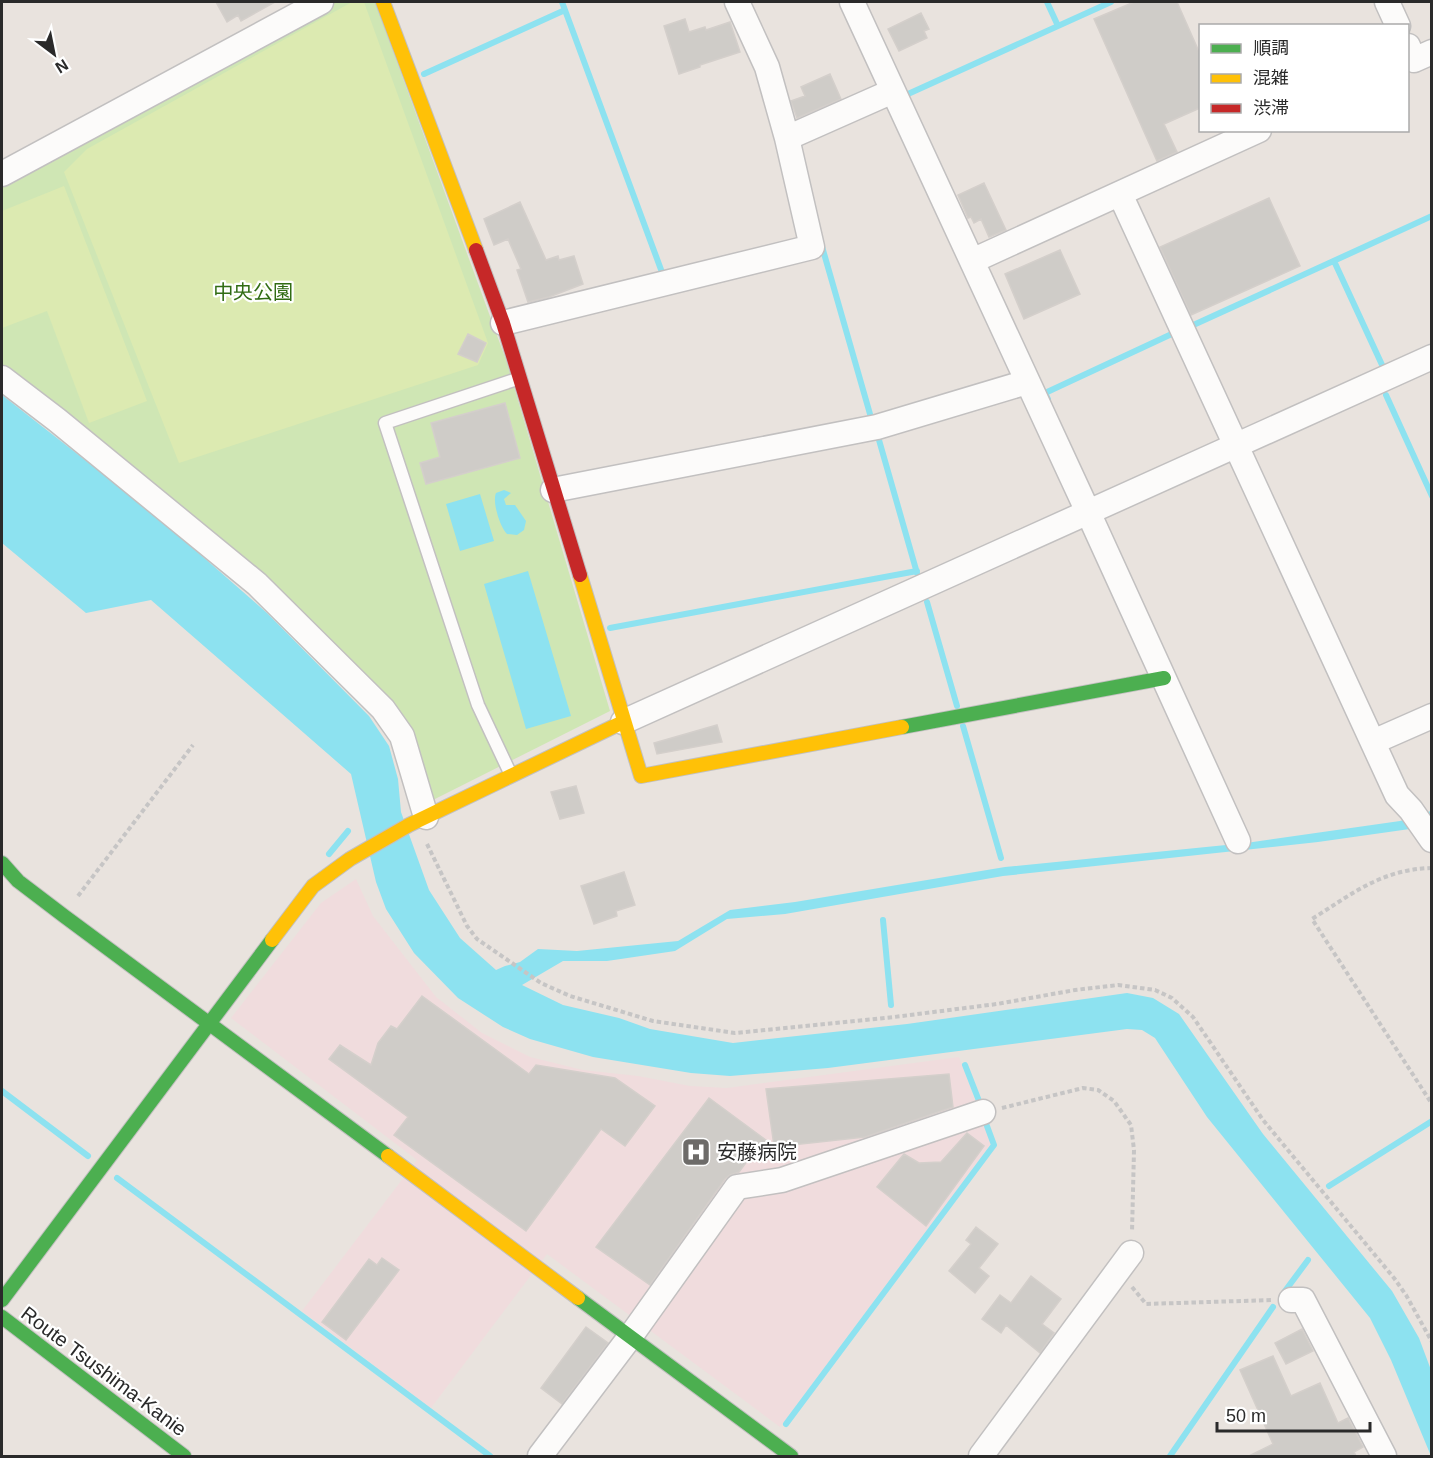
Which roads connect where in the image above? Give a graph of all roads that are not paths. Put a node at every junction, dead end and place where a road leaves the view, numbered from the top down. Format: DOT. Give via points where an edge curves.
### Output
graph roads {
  1 [pos="321,2"];
  2 [pos="383,2"];
  3 [pos="738,2"];
  4 [pos="852,2"];
  5 [pos="1387,2"];
  6 [pos="1397,24"];
  7 [pos="893,91"];
  8 [pos="1255,132"];
  9 [pos="787,138"];
  10 [pos="2,174"];
  11 [pos="1120,194"];
  12 [pos="972,261"];
  13 [pos="503,322"];
  14 [pos="1431,357"];
  15 [pos="2,378"];
  16 [pos="519,378"];
  17 [pos="1027,382"];
  18 [pos="1237,446"];
  19 [pos="553,490"];
  20 [pos="1088,512"];
  21 [pos="1164,678"];
  22 [pos="1431,716"];
  23 [pos="623,722"];
  24 [pos="1373,742"];
  25 [pos="511,776"];
  26 [pos="417,821"];
  27 [pos="1429,835"];
  28 [pos="1238,840"];
  29 [pos="2,863"];
  30 [pos="209,1024"];
  31 [pos="983,1112"];
  32 [pos="1131,1253"];
  33 [pos="2,1300"];
  34 [pos="1291,1300"];
  35 [pos="2,1317"];
  36 [pos="630,1337"];
  37 [pos="184,1456"];
  38 [pos="540,1456"];
  39 [pos="791,1456"];
  40 [pos="981,1456"];
  41 [pos="1384,1456"];
  1 -- 10 [label="street"];
  2 -- 13 [label="street"];
  3 -- 9 [label="street" via="767,67"];
  4 -- 7 [label="street"];
  5 -- 6 [label="street"];
  7 -- 9 [label="street"];
  7 -- 12 [label="street"];
  8 -- 11 [label="street"];
  9 -- 13 [label="street" via="812,247"];
  11 -- 12 [label="street"];
  11 -- 18 [label="street"];
  12 -- 17 [label="street"];
  13 -- 16 [label="street"];
  14 -- 18 [label="street"];
  15 -- 26 [label="street" via="257,584 383,709 402,736"];
  16 -- 19 [label="street"];
  16 -- 25 [label="lane" via="385,423 478,705"];
  17 -- 19 [label="street" via="877,427"];
  17 -- 20 [label="street"];
  18 -- 20 [label="street"];
  18 -- 24 [label="street"];
  19 -- 23 [label="street"];
  20 -- 21 [label="street"];
  20 -- 23 [label="street"];
  21 -- 23 [label="street" via="641,776"];
  21 -- 28 [label="street"];
  22 -- 24 [label="street"];
  23 -- 25 [label="street"];
  24 -- 27 [label="street" via="1397,795"];
  25 -- 26 [label="street"];
  26 -- 30 [label="street" via="361,850 313,886"];
  29 -- 30 [label="street" via="64,916"];
  30 -- 33 [label="street"];
  30 -- 36 [label="street"];
  31 -- 36 [label="street" via="782,1180 737,1187"];
  32 -- 40 [label="street"];
  34 -- 41 [label="street" via="1303,1300"];
  35 -- 37 [label="street, Route Tsushima-Kanie"];
  36 -- 38 [label="street"];
  36 -- 39 [label="street"];
}
